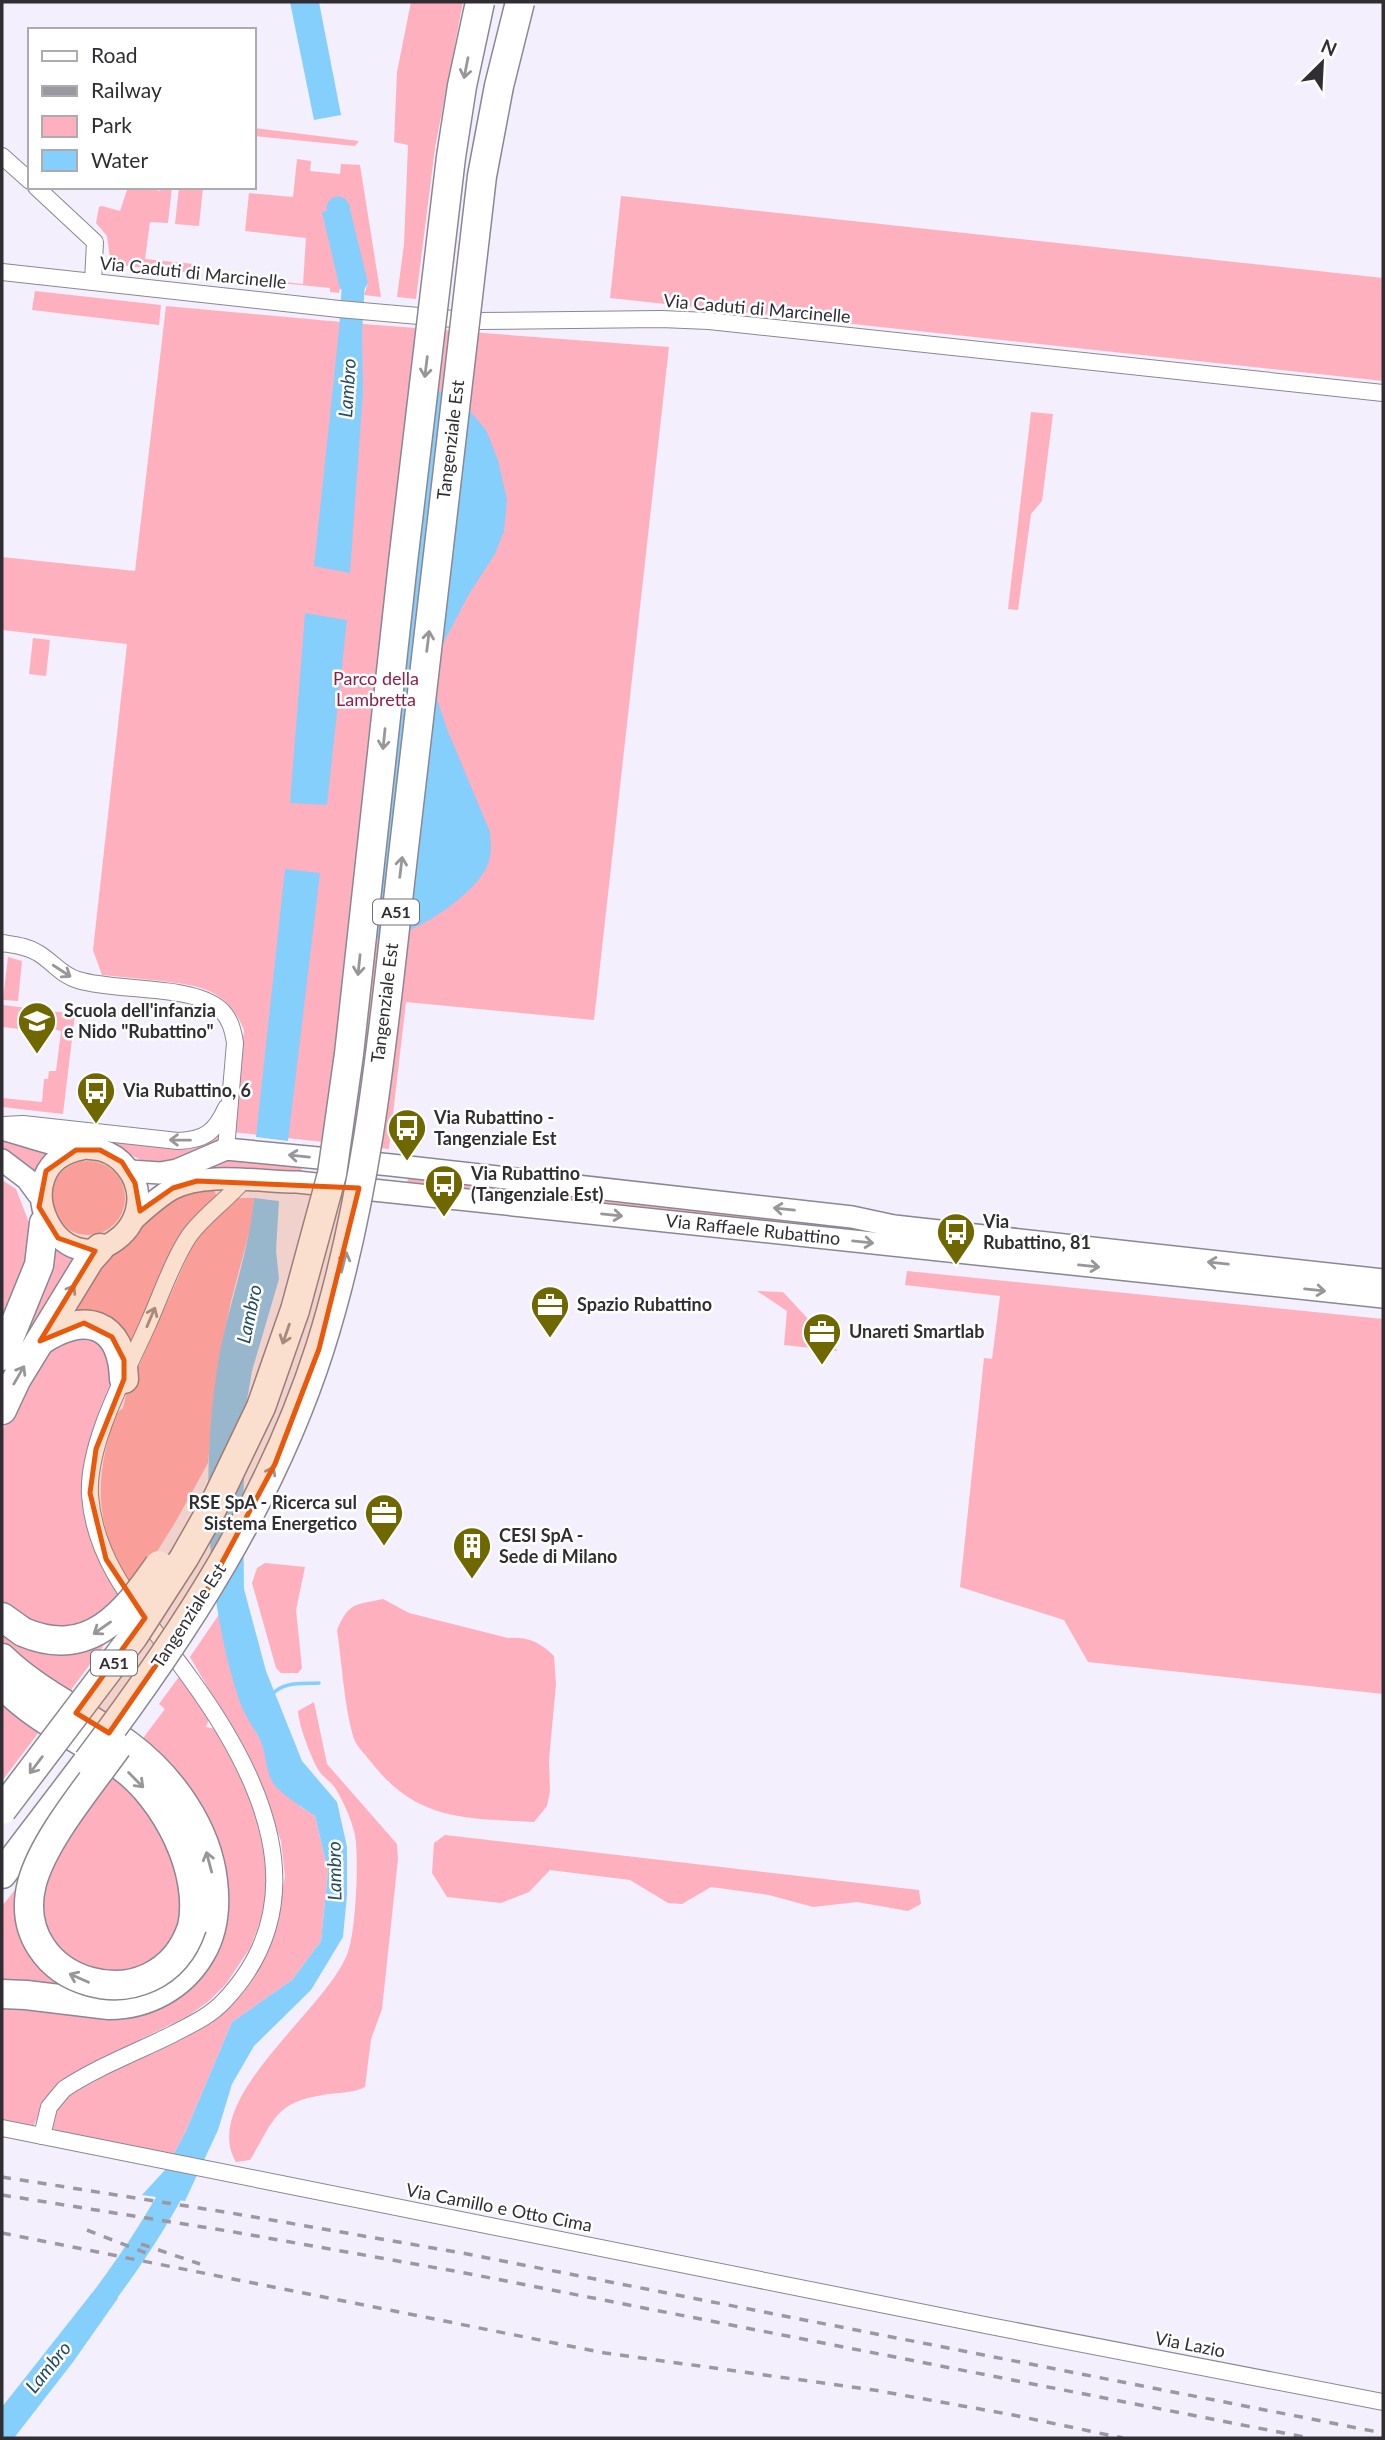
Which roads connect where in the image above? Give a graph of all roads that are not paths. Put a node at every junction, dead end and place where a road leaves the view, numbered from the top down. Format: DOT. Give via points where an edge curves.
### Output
graph roads {
  1 [pos="480,2"];
  2 [pos="520,2"];
  3 [pos="2,156"];
  4 [pos="28,179"];
  5 [pos="38,189"];
  6 [pos="2,272"];
  7 [pos="93,282"];
  8 [pos="1383,393"];
  9 [pos="2,943"];
  10 [pos="229,1102"];
  11 [pos="2,1127"];
  12 [pos="82,1149"];
  13 [pos="226,1149"];
  14 [pos="2,1160"];
  15 [pos="130,1171"];
  16 [pos="244,1180"];
  17 [pos="38,1194"];
  18 [pos="134,1219"];
  19 [pos="44,1223"];
  20 [pos="100,1248"];
  21 [pos="1383,1280"];
  22 [pos="1383,1297"];
  23 [pos="40,1342"];
  24 [pos="2,1356"];
  25 [pos="124,1379"];
  26 [pos="2,1410"];
  27 [pos="213,1507"];
  28 [pos="204,1596"];
  29 [pos="12,1625"];
  30 [pos="2,1658"];
  31 [pos="2,1683"];
  32 [pos="2,1810"];
  33 [pos="2,1874"];
  34 [pos="202,1928"];
  35 [pos="2,1994"];
  36 [pos="2,2128"];
  37 [pos="42,2136"];
  38 [pos="990,2326"];
  39 [pos="1383,2402"];
  1 -- 27 [label="highway, Tangenziale Est / A51, one-way, bridge" via="451,157 334,1162 295,1310 265,1395"];
  28 -- 2 [label="highway, Tangenziale Est / A51, one-way, bridge" via="275,1464 323,1338 352,1230 380,1048 482,176"];
  3 -- 4 [label="street"];
  5 -- 7 [label="street" via="95,242"];
  6 -- 7 [label="street, Via Caduti di Marcinelle"];
  7 -- 8 [label="street, Via Caduti di Marcinelle" via="476,321 698,320"];
  9 -- 10 [label="street, one-way" via="38,953 61,973 80,981 195,996 219,1009 233,1029 235,1043"];
  10 -- 11 [label="street, one-way" via="213,1130 191,1140 23,1124"];
  10 -- 13 [label="street"];
  11 -- 12 [label="street"];
  12 -- 15 [label="street" via="112,1155"];
  12 -- 17 [label="street" via="54,1162"];
  13 -- 15 [label="street, Via Raffaele Rubattino" via="177,1170"];
  21 -- 13 [label="street, Via Raffaele Rubattino, one-way"];
  14 -- 17 [label="street"];
  15 -- 18 [label="street" via="138,1195"];
  16 -- 18 [label="street, Via Raffaele Rubattino" via="186,1183 162,1195"];
  16 -- 22 [label="street, Via Raffaele Rubattino, one-way" via="374,1189"];
  25 -- 16 [label="street, one-way" via="186,1240"];
  17 -- 19 [label="street"];
  18 -- 20 [label="street, Via Raffaele Rubattino" via="121,1236"];
  19 -- 20 [label="street" via="68,1244"];
  19 -- 24 [label="highway" via="39,1265"];
  23 -- 20 [label="highway, one-way"];
  23 -- 25 [label="highway" via="70,1325 99,1328 120,1347"];
  26 -- 23 [label="highway, one-way"];
  25 -- 37 [label="street" via="96,1449 91,1473 92,1514 119,1584 191,1679 246,1767 268,1824 275,1884 260,1948 230,1995 214,2012 64,2089 49,2107"];
  27 -- 29 [label="highway, one-way, bridge" via="182,1533 124,1611 91,1635 56,1642"];
  27 -- 32 [label="highway, Tangenziale Est / A51, one-way, bridge" via="133,1637"];
  28 -- 33 [label="highway, Tangenziale Est / A51, bridge" via="141,1690"];
  34 -- 28 [label="highway, one-way, bridge" via="160,1971 131,1984 106,1986 80,1980 49,1956 36,1936 30,1903 33,1881 52,1840 186,1651 201,1617"];
  34 -- 30 [label="highway, one-way" via="215,1899 211,1867 203,1841 173,1791 128,1745 19,1675"];
  31 -- 34 [label="highway, one-way" via="26,1705 124,1768 149,1793 186,1858"];
  34 -- 35 [label="highway" via="204,1949 186,1974 141,2001 109,2005"];
  36 -- 37 [label="street, Via Camillo e Otto Cima"];
  37 -- 38 [label="street, Via Camillo e Otto Cima"];
  38 -- 39 [label="street, Via Lazio"];
}
